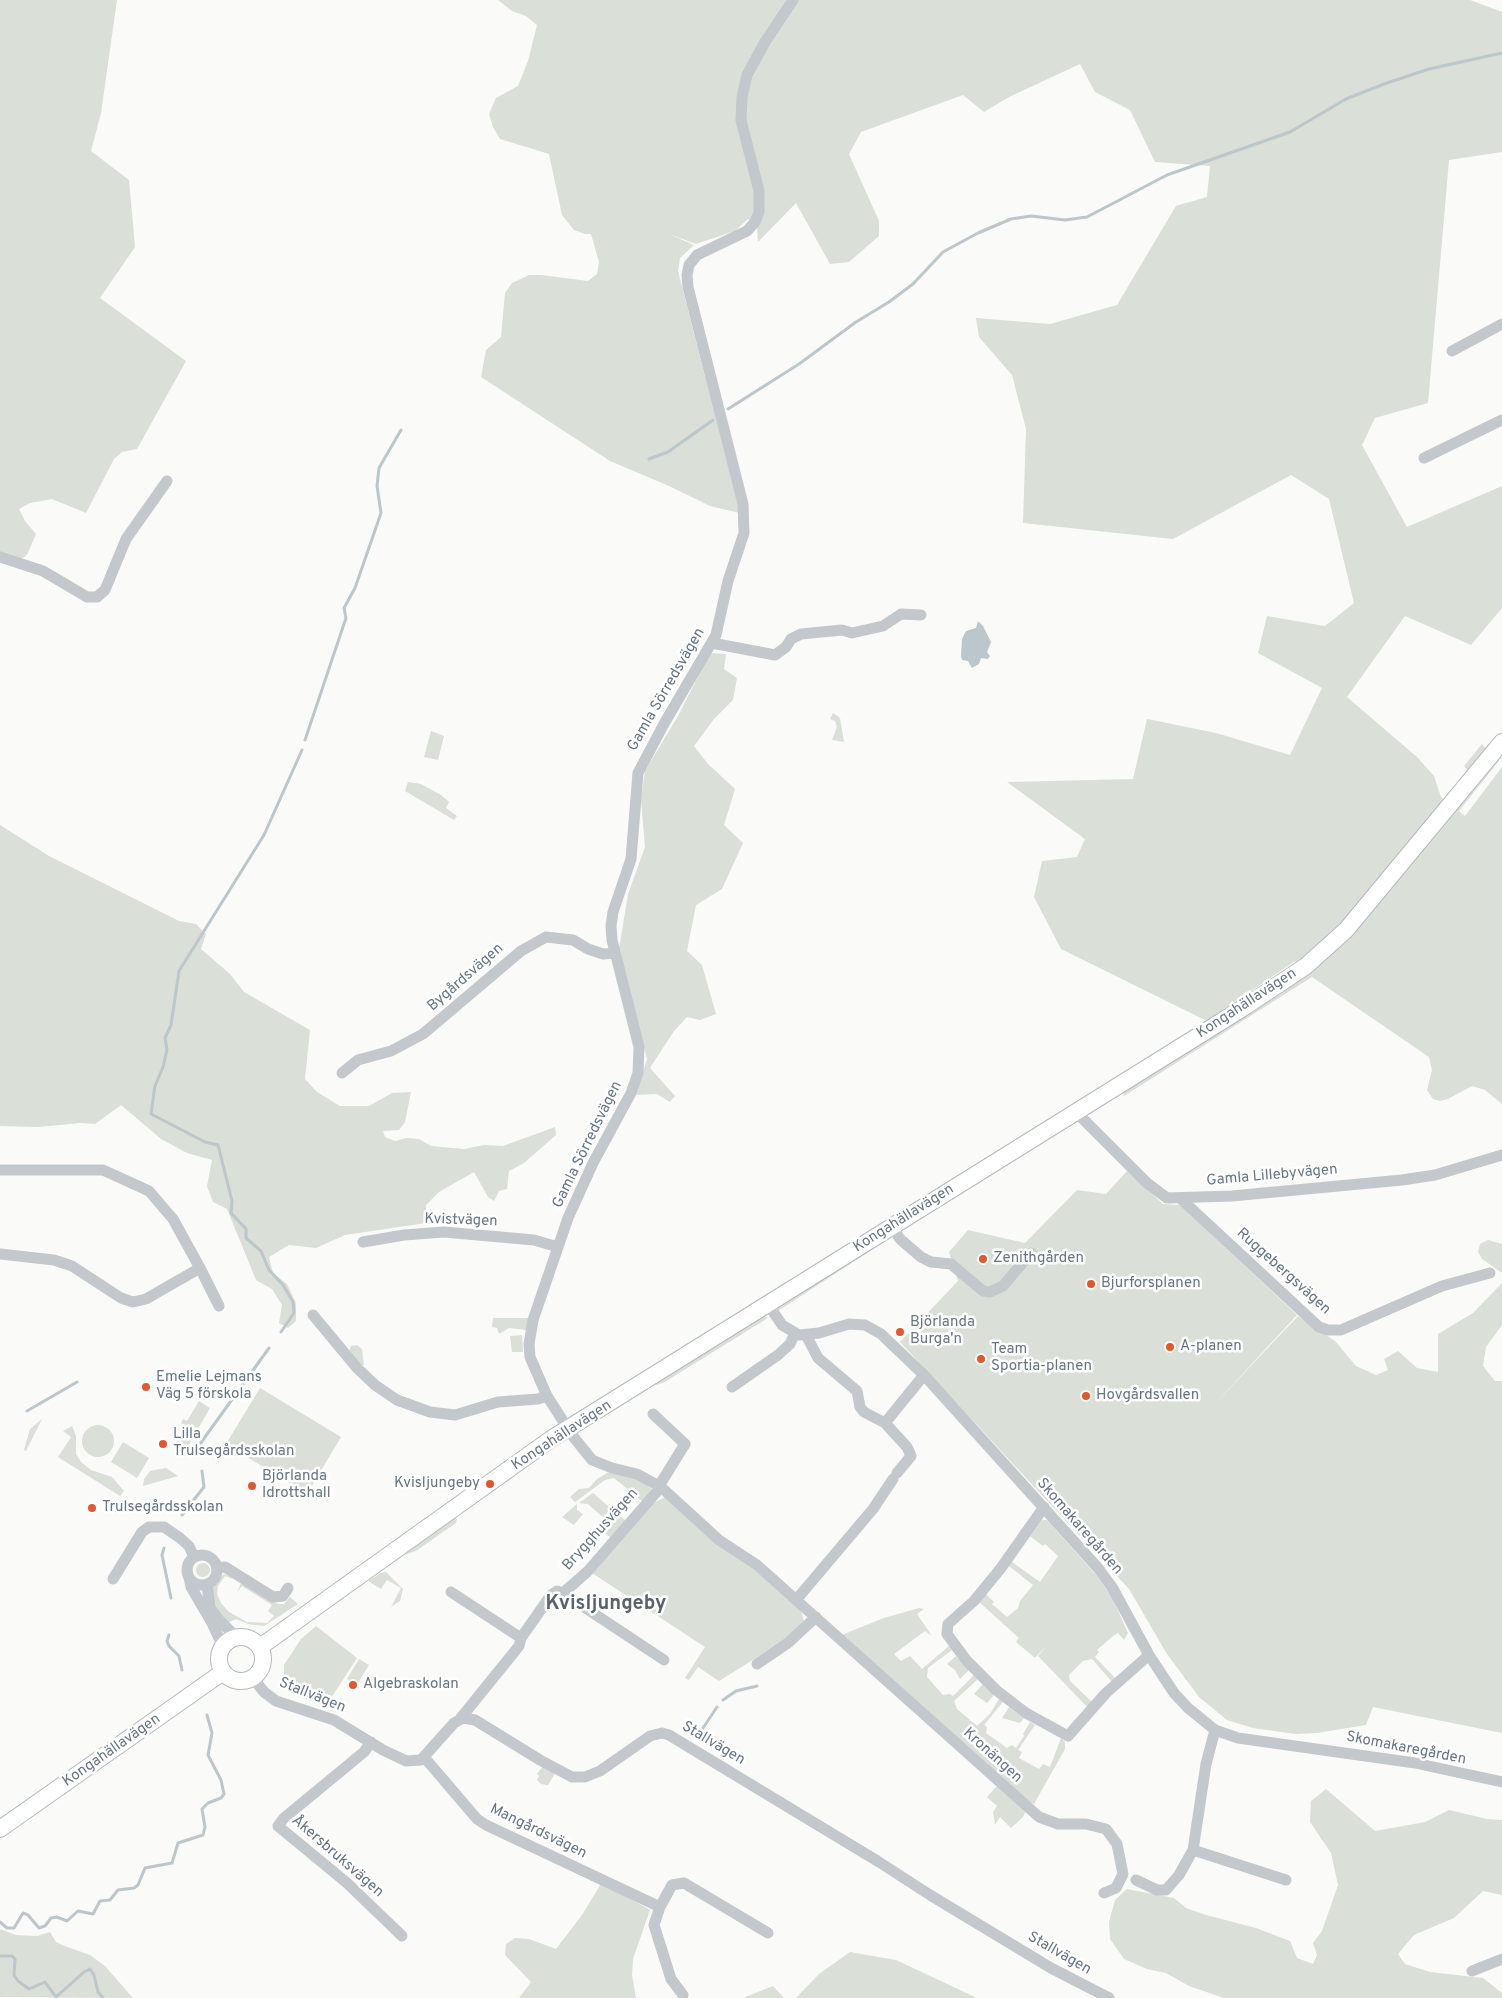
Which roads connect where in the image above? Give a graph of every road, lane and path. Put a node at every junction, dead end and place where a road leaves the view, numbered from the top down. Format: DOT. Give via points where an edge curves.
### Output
graph roads {
  1 [pos="793,0"];
  2 [pos="1502,324"];
  3 [pos="1452,351"];
  4 [pos="1502,420"];
  5 [pos="1424,458"];
  6 [pos="167,481"];
  7 [pos="0,557"];
  8 [pos="922,615"];
  9 [pos="712,643"];
  10 [pos="1502,742"];
  11 [pos="615,953"];
  12 [pos="342,1073"];
  13 [pos="1076,1112"];
  14 [pos="1502,1155"];
  15 [pos="0,1170"];
  16 [pos="1181,1199"];
  17 [pos="892,1227"];
  18 [pos="363,1242"];
  19 [pos="558,1247"];
  20 [pos="0,1254"];
  21 [pos="1031,1254"];
  22 [pos="200,1268"];
  23 [pos="1490,1273"];
  24 [pos="768,1304"];
  25 [pos="219,1306"];
  26 [pos="313,1315"];
  27 [pos="801,1334"];
  28 [pos="924,1376"];
  29 [pos="732,1387"];
  30 [pos="547,1396"];
  31 [pos="653,1414"];
  32 [pos="885,1423"];
  33 [pos="568,1429"];
  34 [pos="660,1486"];
  35 [pos="1044,1507"];
  36 [pos="194,1557"];
  37 [pos="217,1568"];
  38 [pos="189,1577"];
  39 [pos="112,1580"];
  40 [pos="207,1584"];
  41 [pos="288,1588"];
  42 [pos="451,1592"];
  43 [pos="563,1593"];
  44 [pos="796,1600"];
  45 [pos="816,1617"];
  46 [pos="236,1637"];
  47 [pos="521,1638"];
  48 [pos="223,1647"];
  49 [pos="260,1647"];
  50 [pos="1149,1655"];
  51 [pos="664,1660"];
  52 [pos="757,1664"];
  53 [pos="223,1672"];
  54 [pos="253,1678"];
  55 [pos="460,1719"];
  56 [pos="1215,1730"];
  57 [pos="371,1742"];
  58 [pos="424,1757"];
  59 [pos="1502,1782"];
  60 [pos="0,1829"];
  61 [pos="1193,1850"];
  62 [pos="1136,1880"];
  63 [pos="1286,1880"];
  64 [pos="1104,1892"];
  65 [pos="660,1907"];
  66 [pos="768,1933"];
  67 [pos="402,1936"];
  68 [pos="1502,1960"];
  69 [pos="1472,1971"];
  70 [pos="683,1995"];
  71 [pos="1109,1998"];
  1 -- 9 [label="street, Gamla Sörredsvägen" via="765,42 748,75 742,97 741,120 759,191 759,212 747,231 697,255 689,265 687,275 745,514 744,532 728,581 720,625"];
  2 -- 3 [label="street"];
  4 -- 5 [label="street"];
  6 -- 7 [label="street" via="126,540 105,590 97,597 87,597 43,571"];
  8 -- 9 [label="street" via="901,614 883,626 852,633 832,630 801,634 775,655"];
  9 -- 11 [label="street, Gamla Sörredsvägen" via="664,722 638,774 631,859 611,926"];
  10 -- 13 [label="street, Kongahällavägen" via="1332,944 1284,982"];
  11 -- 12 [label="street, Bygårdsvägen" via="602,954 572,940 546,937 521,951 423,1034 391,1051 358,1060"];
  11 -- 19 [label="street, Gamla Sörredsvägen" via="639,1048 638,1073 631,1093 580,1191"];
  13 -- 16 [label="street, Gamla Lillebyvägen" via="1160,1194"];
  13 -- 17 [label="street, Kongahällavägen"];
  14 -- 16 [label="street, Gamla Lillebyvägen" via="1426,1176"];
  15 -- 22 [label="street" via="103,1170 149,1191 173,1219"];
  16 -- 23 [label="street, Ruggebergsvägen" via="1319,1327 1328,1330 1340,1330 1442,1286"];
  17 -- 21 [label="street" via="921,1258 950,1264 983,1291 990,1292 1002,1286"];
  17 -- 24 [label="street, Kongahällavägen"];
  18 -- 19 [label="street, Kvistvägen" via="444,1232 534,1240"];
  19 -- 30 [label="street, Gamla Sörredsvägen" via="533,1320 529,1344 533,1367"];
  20 -- 22 [label="street" via="54,1260 72,1266 121,1298 133,1302 146,1299"];
  22 -- 25 [label="street"];
  24 -- 27 [label="street" via="782,1325"];
  24 -- 33 [label="street, Kongahällavägen"];
  26 -- 30 [label="street" via="375,1385 397,1400 430,1412 455,1415 498,1402"];
  27 -- 28 [label="street, Skomakaregården" via="849,1324 865,1325 881,1334"];
  27 -- 29 [label="street" via="778,1355"];
  27 -- 32 [label="street" via="818,1358 857,1391 864,1412"];
  28 -- 32 [label="street"];
  28 -- 35 [label="street, Skomakaregården"];
  30 -- 33 [label="street, Gamla Sörredsvägen"];
  31 -- 34 [label="street, Brygghusvägen" via="685,1444"];
  32 -- 44 [label="street" via="911,1453 909,1460 873,1509"];
  33 -- 34 [label="street, Kronängen" via="592,1460 637,1474"];
  33 -- 49 [label="street, Kongahällavägen"];
  34 -- 43 [label="street, Brygghusvägen" via="587,1572"];
  34 -- 44 [label="street, Kronängen" via="719,1540 756,1565"];
  35 -- 50 [label="street, Skomakaregården" via="1098,1568"];
  35 -- 50 [label="street" via="974,1601 948,1624 946,1634 996,1690 1026,1713 1068,1736 1106,1694"];
  36 -- 37 [label="street" via="209,1556"];
  36 -- 38 [label="street" via="188,1564"];
  36 -- 39 [label="street" via="189,1546 164,1527 149,1527 142,1532"];
  37 -- 40 [label="street" via="215,1578"];
  37 -- 41 [label="street" via="225,1567 273,1597 283,1596"];
  38 -- 40 [label="street" via="197,1584"];
  38 -- 48 [label="street" via="190,1587"];
  40 -- 46 [label="street" via="210,1608"];
  42 -- 47 [label="street"];
  43 -- 47 [label="street, Brygghusvägen" via="557,1591 551,1595"];
  43 -- 51 [label="street, Brygghusvägen"];
  44 -- 45 [label="street, Kronängen"];
  45 -- 52 [label="street" via="788,1643"];
  45 -- 64 [label="street, Kronängen" via="1039,1817 1058,1824 1086,1824 1106,1829 1116,1844 1123,1874 1116,1888"];
  46 -- 48 [label="street"];
  46 -- 49 [label="street" via="249,1638"];
  47 -- 55 [label="street, Brygghusvägen" via="519,1646"];
  48 -- 53 [label="street" via="219,1660"];
  49 -- 54 [label="street" via="263,1661"];
  50 -- 56 [label="street, Skomakaregården" via="1179,1698"];
  53 -- 54 [label="street" via="240,1681"];
  53 -- 60 [label="street, Kongahällavägen"];
  54 -- 57 [label="street, Stallvägen" via="276,1701 334,1720"];
  55 -- 58 [label="street"];
  55 -- 71 [label="street, Stallvägen" via="475,1720 572,1777 585,1777 600,1771 650,1736 669,1735 1051,1968"];
  56 -- 59 [label="street, Skomakaregården" via="1245,1739 1415,1763"];
  56 -- 61 [label="street" via="1206,1764"];
  57 -- 58 [label="street, Stallvägen" via="399,1759"];
  57 -- 67 [label="street, Åkersbruksvägen" via="364,1752 278,1826 347,1883"];
  58 -- 65 [label="street, Mangårdsvägen" via="481,1822"];
  61 -- 62 [label="street" via="1166,1890 1157,1890"];
  61 -- 63 [label="street"];
  65 -- 66 [label="street" via="672,1885 684,1883"];
  65 -- 70 [label="street" via="654,1925 671,1979"];
  68 -- 69 [label="street"];
}
